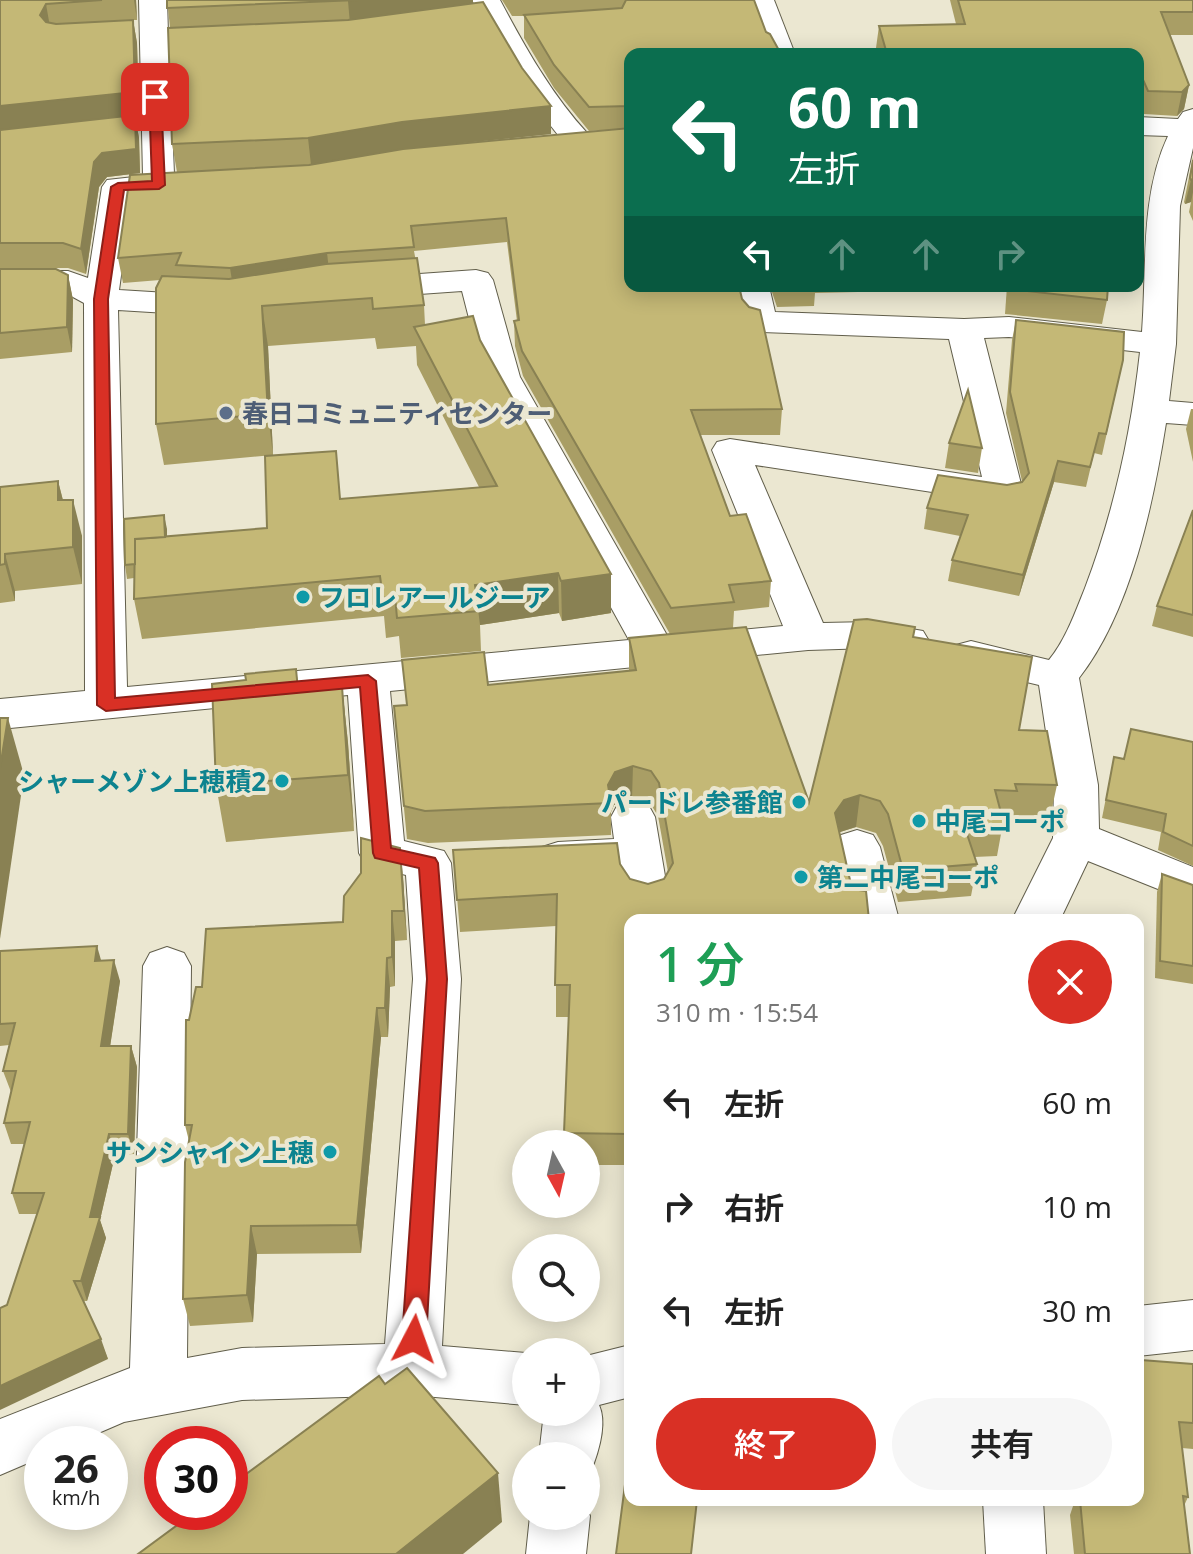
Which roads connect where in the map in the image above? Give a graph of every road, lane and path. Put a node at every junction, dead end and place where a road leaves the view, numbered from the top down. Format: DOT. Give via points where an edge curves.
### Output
graph roads {
  1 [pos="153,0"];
  2 [pos="760,0"];
  3 [pos="487,16"];
  4 [pos="533,26"];
  5 [pos="122,33"];
  6 [pos="152,37"];
  7 [pos="259,39"];
  8 [pos="779,48"];
  9 [pos="1190,123"];
  10 [pos="156,125"];
  11 [pos="1144,126"];
  12 [pos="125,128"];
  13 [pos="624,141"];
  14 [pos="1154,180"];
  15 [pos="220,182"];
  16 [pos="159,185"];
  17 [pos="0,281"];
  18 [pos="330,291"];
  19 [pos="753,292"];
  20 [pos="101,299"];
  21 [pos="1177,299"];
  22 [pos="247,304"];
  23 [pos="964,329"];
  24 [pos="1159,344"];
  25 [pos="1151,411"];
  26 [pos="1193,414"];
  27 [pos="808,637"];
  28 [pos="656,651"];
  29 [pos="1058,676"];
  30 [pos="368,681"];
  31 [pos="106,705"];
  32 [pos="0,714"];
  33 [pos="1076,838"];
  34 [pos="857,847"];
  35 [pos="639,856"];
  36 [pos="521,860"];
  37 [pos="1193,886"];
  38 [pos="874,914"];
  39 [pos="1039,914"];
  40 [pos="167,966"];
  41 [pos="1193,1325"];
  42 [pos="1144,1330"];
  43 [pos="412,1369"];
  44 [pos="624,1372"];
  45 [pos="512,1378"];
  46 [pos="600,1378"];
  47 [pos="158,1389"];
  48 [pos="0,1447"];
  49 [pos="1013,1506"];
  50 [pos="559,1530"];
  51 [pos="556,1554"];
  52 [pos="1016,1554"];
  1 -- 6 [label="street"];
  2 -- 8 [label="street"];
  3 -- 4 [label="street"];
  3 -- 13 [label="street" via="567,130 565,145"];
  5 -- 6 [label="street"];
  6 -- 7 [label="street"];
  6 -- 10 [label="street"];
  9 -- 11 [label="street"];
  9 -- 14 [label="street"];
  10 -- 12 [label="street"];
  10 -- 16 [label="street"];
  14 -- 21 [label="street"];
  15 -- 16 [label="street"];
  16 -- 20 [label="street" via="118,187"];
  17 -- 20 [label="street" via="68,281"];
  18 -- 28 [label="street" via="476,280 502,377"];
  19 -- 23 [label="street" via="760,322"];
  20 -- 22 [label="street"];
  20 -- 31 [label="street"];
  21 -- 24 [label="street"];
  23 -- 24 [label="street" via="1009,327"];
  23 -- 27 [label="street" via="1004,492 730,450"];
  24 -- 25 [label="street"];
  25 -- 26 [label="street"];
  25 -- 29 [label="street" via="1122,547 1078,655"];
  27 -- 28 [label="street"];
  27 -- 29 [label="street" via="870,635 919,642"];
  28 -- 30 [label="street"];
  29 -- 33 [label="street" via="1076,785"];
  30 -- 31 [label="street"];
  30 -- 43 [label="street" via="382,853 452,862 437,979"];
  31 -- 32 [label="street"];
  33 -- 37 [label="street"];
  33 -- 39 [label="street"];
  34 -- 38 [label="street"];
  35 -- 36 [label="street"];
  40 -- 47 [label="street"];
  41 -- 42 [label="street"];
  43 -- 45 [label="street"];
  43 -- 47 [label="street" via="242,1374"];
  44 -- 46 [label="street"];
  47 -- 48 [label="street" via="120,1396"];
  49 -- 52 [label="street"];
  50 -- 51 [label="street"];
}
